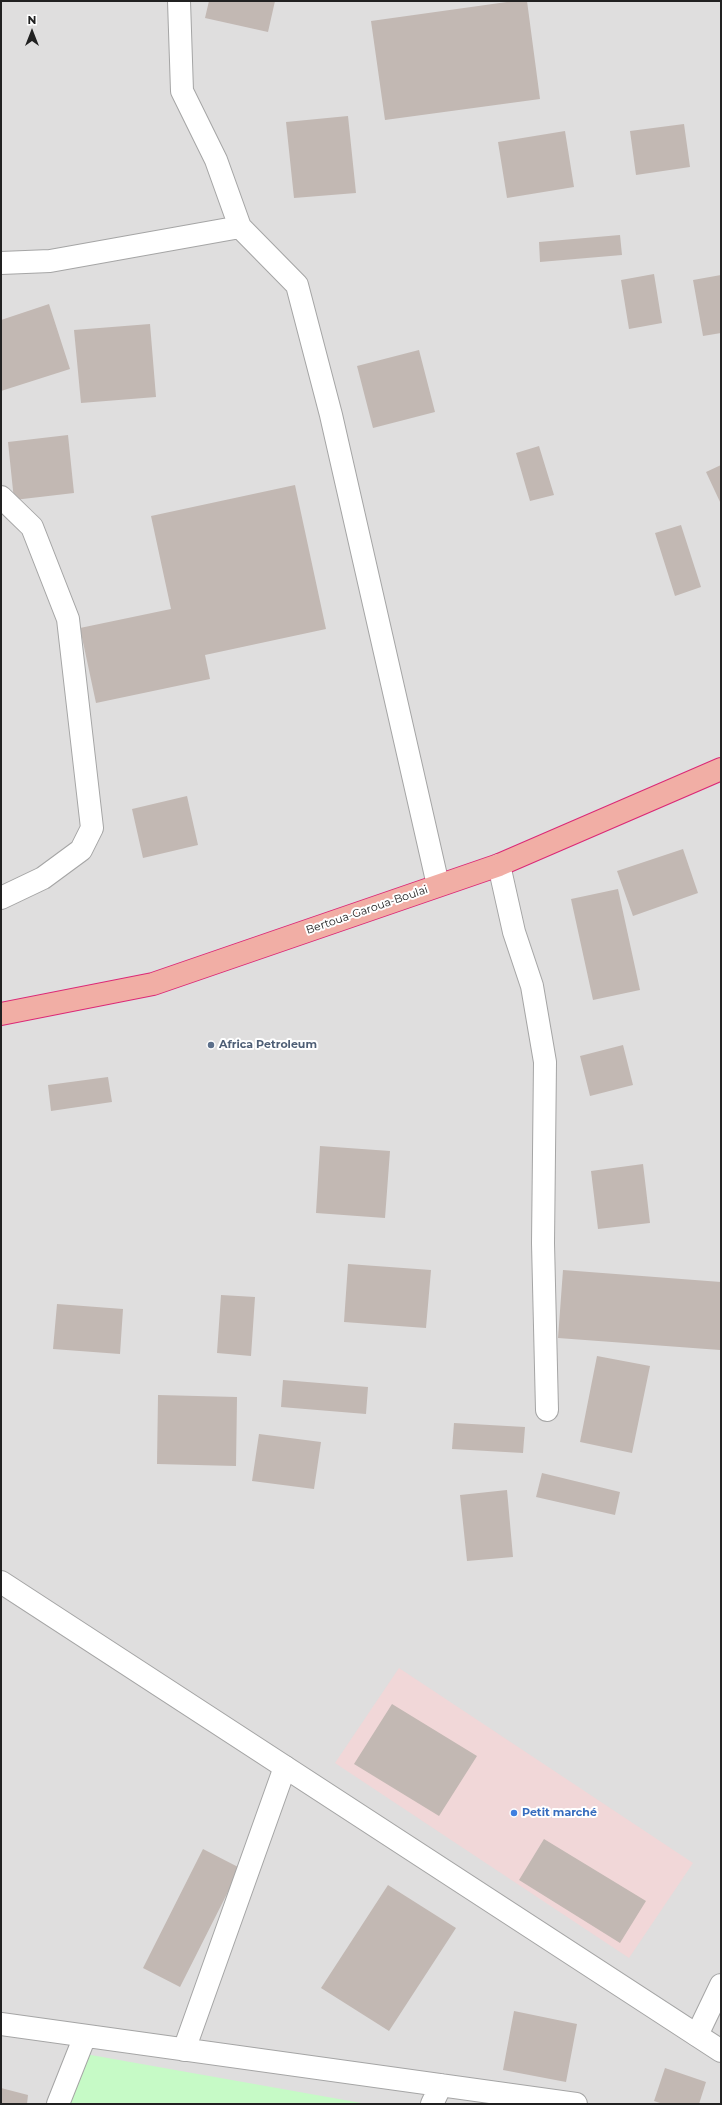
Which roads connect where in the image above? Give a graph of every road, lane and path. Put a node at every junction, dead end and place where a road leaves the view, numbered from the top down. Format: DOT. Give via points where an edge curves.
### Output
graph roads {
  1 [pos="179,1"];
  2 [pos="240,227"];
  3 [pos="1,263"];
  4 [pos="1,497"];
  5 [pos="721,769"];
  6 [pos="499,865"];
  7 [pos="438,885"];
  8 [pos="1,898"];
  9 [pos="1,1014"];
  10 [pos="547,1410"];
  11 [pos="1,1582"];
  12 [pos="284,1767"];
  13 [pos="721,1985"];
  14 [pos="1,2024"];
  15 [pos="697,2035"];
  16 [pos="85,2036"];
  17 [pos="184,2050"];
  18 [pos="721,2051"];
  19 [pos="436,2095"];
  20 [pos="58,2104"];
  21 [pos="576,2104"];
  1 -- 2 [label="street" via="182,91 216,160"];
  2 -- 3 [label="street" via="50,261"];
  2 -- 7 [label="street" via="297,285 331,415"];
  4 -- 8 [label="street" via="32,527 68,619 92,828 81,850 43,878"];
  5 -- 6 [label="highway, Bertoua-Garoua-Boulai"];
  6 -- 7 [label="highway, Bertoua-Garoua-Boulai"];
  6 -- 10 [label="street" via="514,932 532,986 545,1062 543,1243"];
  7 -- 9 [label="highway, Bertoua-Garoua-Boulai" via="152,984"];
  11 -- 12 [label="street"];
  12 -- 15 [label="street"];
  12 -- 17 [label="street"];
  13 -- 15 [label="street"];
  14 -- 16 [label="street"];
  15 -- 18 [label="street"];
  16 -- 17 [label="street"];
  16 -- 20 [label="street"];
  17 -- 19 [label="street"];
  19 -- 21 [label="street"];
}
